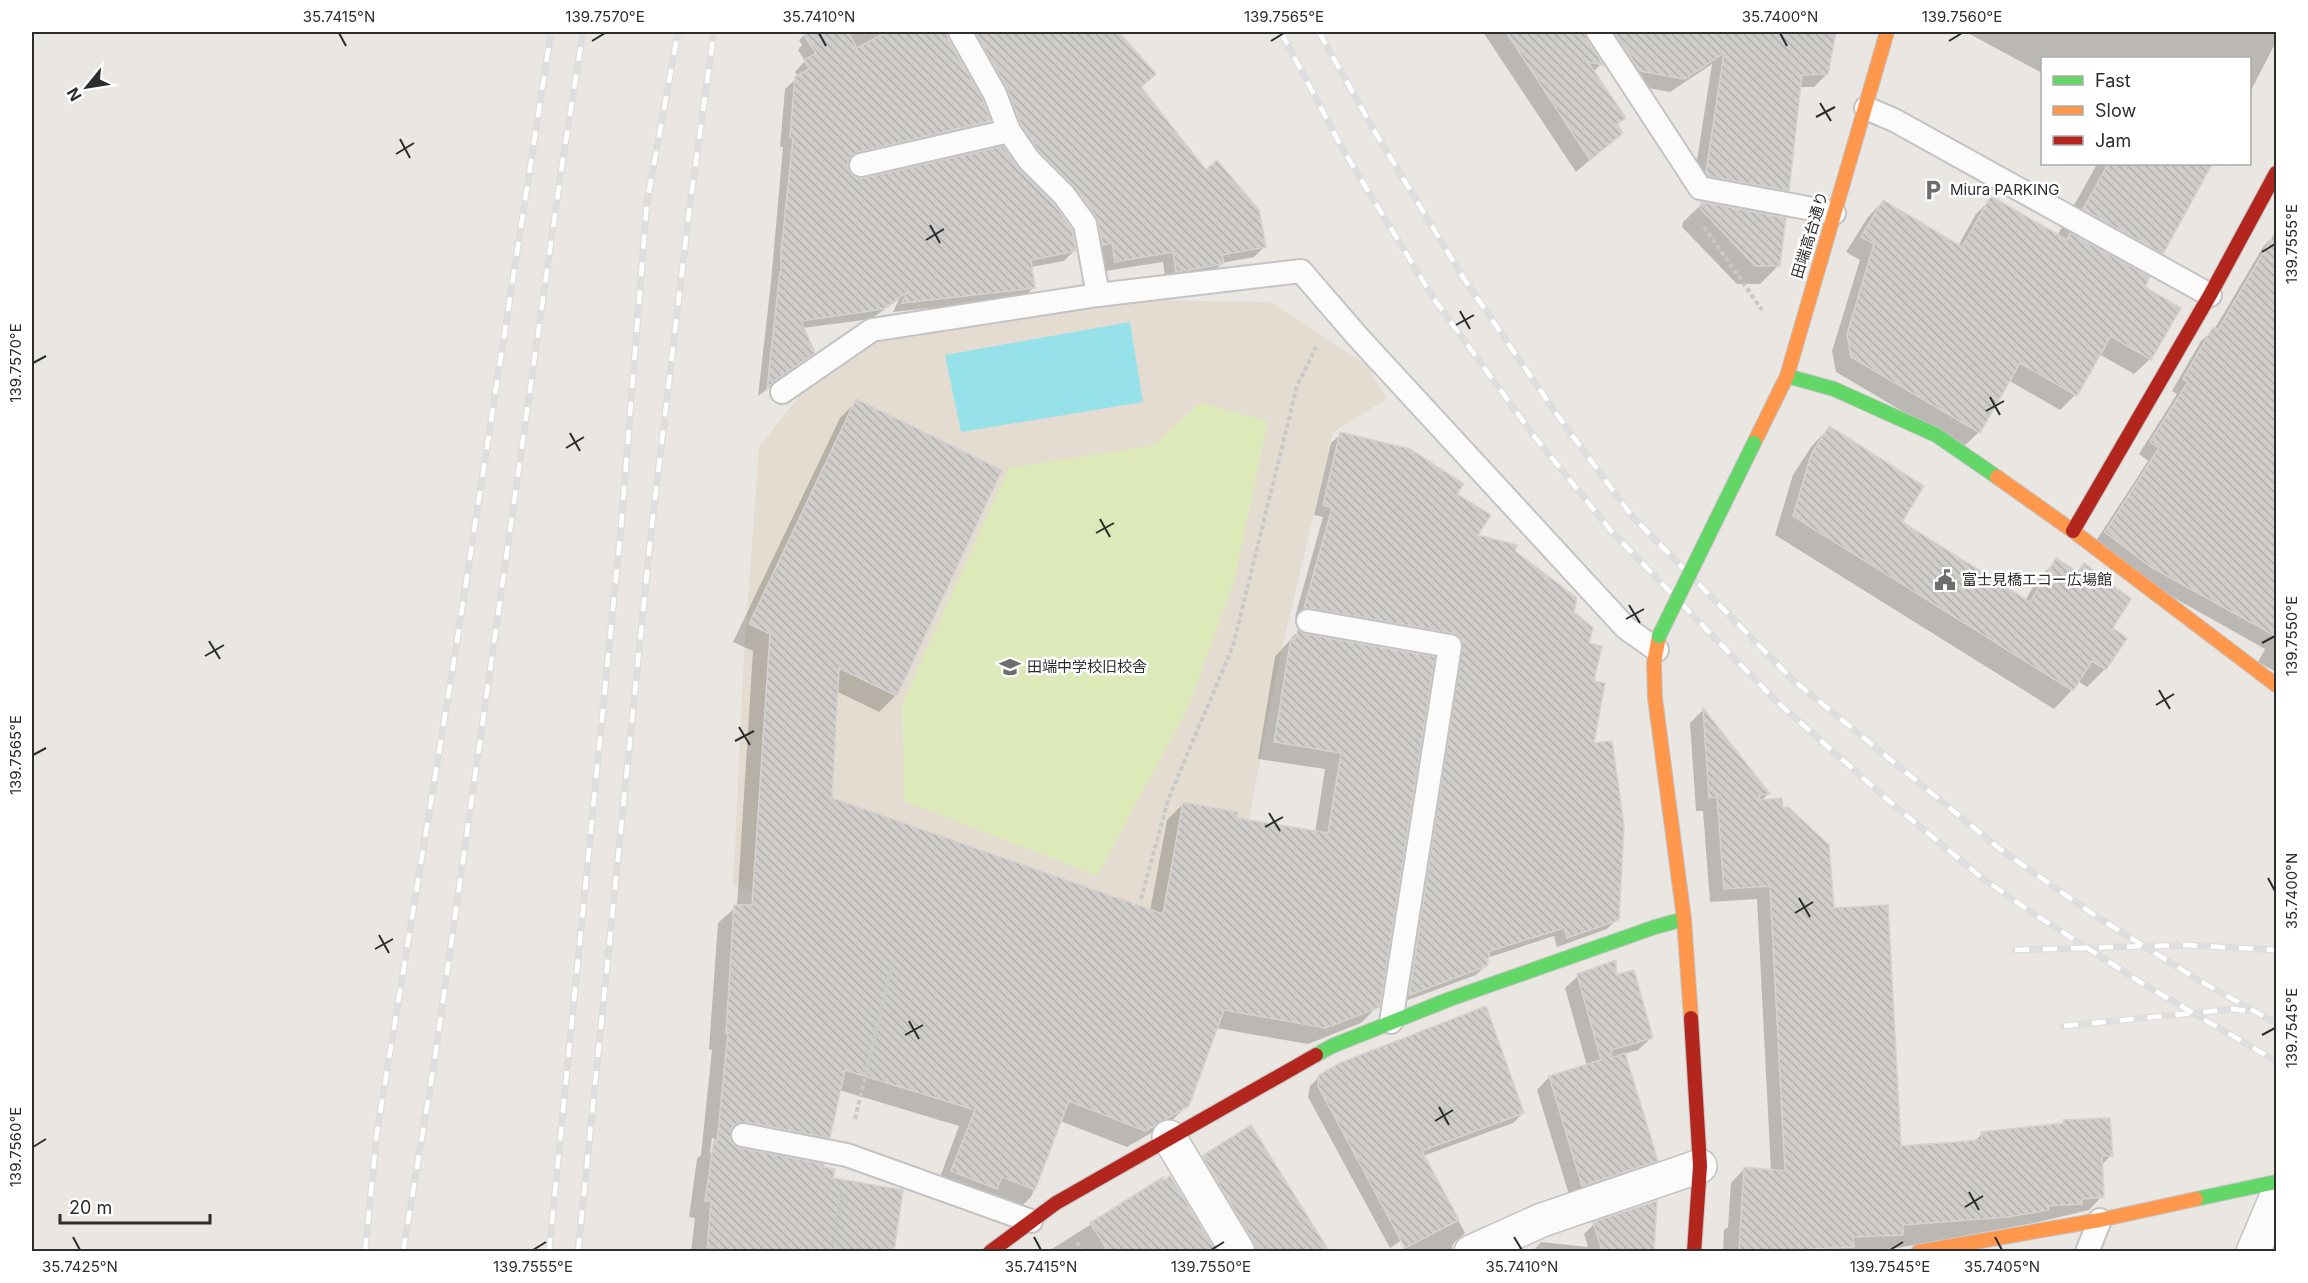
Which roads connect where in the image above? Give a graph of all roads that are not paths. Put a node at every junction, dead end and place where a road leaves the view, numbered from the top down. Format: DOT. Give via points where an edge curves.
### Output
graph roads {
  1 [pos="960,32"];
  2 [pos="1598,32"];
  3 [pos="1887,32"];
  4 [pos="1866,108"];
  5 [pos="1009,131"];
  6 [pos="861,165"];
  7 [pos="2277,173"];
  8 [pos="1834,213"];
  9 [pos="1098,295"];
  10 [pos="2210,295"];
  11 [pos="1786,376"];
  12 [pos="782,392"];
  13 [pos="2073,531"];
  14 [pos="1308,621"];
  15 [pos="1658,643"];
  16 [pos="2277,685"];
  17 [pos="1684,919"];
  18 [pos="1391,1022"];
  19 [pos="743,1136"];
  20 [pos="1169,1137"];
  21 [pos="1700,1166"];
  22 [pos="2277,1182"];
  23 [pos="2277,1198"];
  24 [pos="2100,1220"];
  25 [pos="1031,1221"];
  26 [pos="990,1251"];
  27 [pos="1238,1251"];
  28 [pos="1471,1251"];
  29 [pos="1694,1251"];
  30 [pos="1918,1251"];
  31 [pos="2087,1251"];
  32 [pos="2253,1251"];
  1 -- 5 [label="lane" via="995,94"];
  2 -- 8 [label="lane" via="1700,188"];
  3 -- 4 [label="street, 田端高台通り"];
  4 -- 8 [label="street, 田端高台通り"];
  4 -- 10 [label="lane"];
  5 -- 6 [label="lane"];
  5 -- 9 [label="lane" via="1085,225"];
  7 -- 10 [label="street"];
  8 -- 11 [label="street, 田端高台通り"];
  9 -- 12 [label="lane" via="872,330"];
  9 -- 15 [label="lane" via="1301,271 1626,628"];
  10 -- 13 [label="street"];
  11 -- 13 [label="street" via="1834,389 1936,435"];
  11 -- 15 [label="street, 田端高台通り, bridge"];
  13 -- 16 [label="street"];
  14 -- 18 [label="lane" via="1450,646"];
  15 -- 17 [label="street" via="1655,698"];
  17 -- 18 [label="street"];
  17 -- 21 [label="street"];
  18 -- 20 [label="street" via="1332,1046"];
  19 -- 25 [label="lane" via="847,1155"];
  20 -- 25 [label="street"];
  20 -- 27 [label="street"];
  21 -- 28 [label="street" via="1542,1220"];
  21 -- 29 [label="street"];
  22 -- 24 [label="street"];
  23 -- 32 [label="street"];
  24 -- 30 [label="street"];
  24 -- 31 [label="lane"];
  25 -- 26 [label="street"];
}
